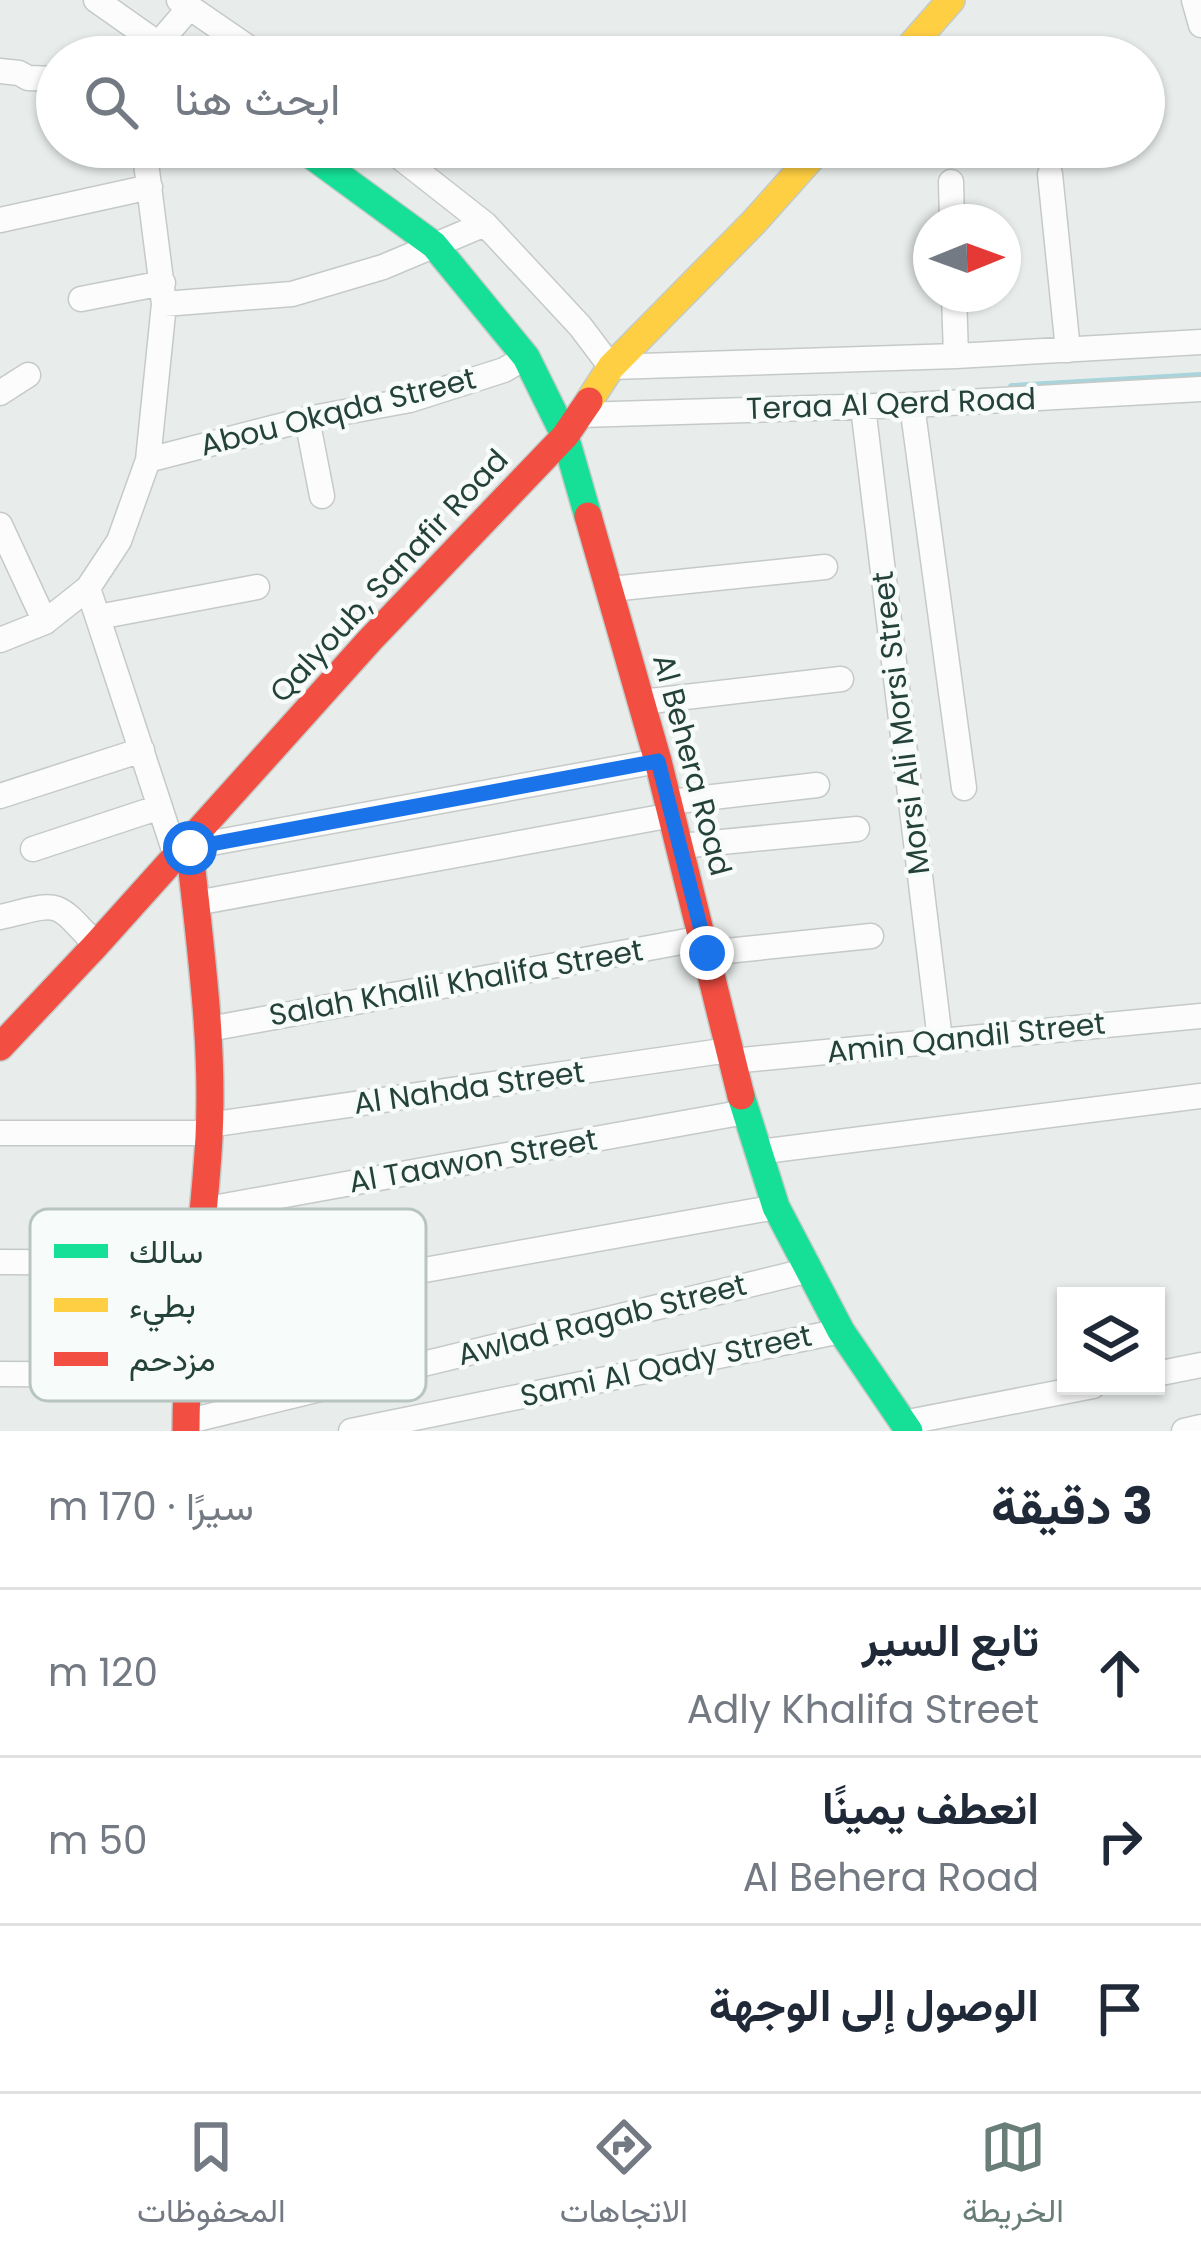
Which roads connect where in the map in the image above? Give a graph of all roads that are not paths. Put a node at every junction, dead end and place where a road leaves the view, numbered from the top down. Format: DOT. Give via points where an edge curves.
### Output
graph roads {
  1 [pos="96,0"];
  2 [pos="951,0"];
  3 [pos="1194,0"];
  4 [pos="184,4"];
  5 [pos="1201,25"];
  6 [pos="141,36"];
  7 [pos="169,36"];
  8 [pos="231,36"];
  9 [pos="919,36"];
  10 [pos="0,71"];
  11 [pos="36,78"];
  12 [pos="147,168"];
  13 [pos="329,168"];
  14 [pos="414,168"];
  15 [pos="802,168"];
  16 [pos="1050,174"];
  17 [pos="951,182"];
  18 [pos="150,187"];
  19 [pos="952,204"];
  20 [pos="0,220"];
  21 [pos="485,224"];
  22 [pos="434,245"];
  23 [pos="163,293"];
  24 [pos="81,299"];
  25 [pos="955,312"];
  26 [pos="1201,342"];
  27 [pos="1067,350"];
  28 [pos="956,356"];
  29 [pos="526,357"];
  30 [pos="611,367"];
  31 [pos="28,375"];
  32 [pos="1201,389"];
  33 [pos="0,393"];
  34 [pos="912,405"];
  35 [pos="863,407"];
  36 [pos="308,419"];
  37 [pos="573,426"];
  38 [pos="148,460"];
  39 [pos="322,496"];
  40 [pos="0,525"];
  41 [pos="826,567"];
  42 [pos="257,586"];
  43 [pos="88,588"];
  44 [pos="611,589"];
  45 [pos="98,617"];
  46 [pos="45,622"];
  47 [pos="0,640"];
  48 [pos="842,680"];
  49 [pos="642,702"];
  50 [pos="142,750"];
  51 [pos="658,761"];
  52 [pos="817,785"];
  53 [pos="964,788"];
  54 [pos="0,796"];
  55 [pos="160,807"];
  56 [pos="670,808"];
  57 [pos="857,829"];
  58 [pos="680,846"];
  59 [pos="185,848"];
  60 [pos="33,849"];
  61 [pos="196,903"];
  62 [pos="0,917"];
  63 [pos="871,936"];
  64 [pos="96,945"];
  65 [pos="705,946"];
  66 [pos="1201,1016"];
  67 [pos="209,1029"];
  68 [pos="940,1040"];
  69 [pos="0,1047"];
  70 [pos="730,1056"];
  71 [pos="1201,1096"];
  72 [pos="745,1112"];
  73 [pos="209,1129"];
  74 [pos="0,1132"];
  75 [pos="758,1152"];
  76 [pos="776,1207"];
  77 [pos="202,1209"];
  78 [pos="208,1209"];
  79 [pos="0,1262"];
  80 [pos="30,1262"];
  81 [pos="426,1270"];
  82 [pos="810,1270"];
  83 [pos="841,1330"];
  84 [pos="1201,1365"];
  85 [pos="426,1366"];
  86 [pos="1165,1372"];
  87 [pos="0,1374"];
  88 [pos="30,1374"];
  89 [pos="1057,1394"];
  90 [pos="286,1401"];
  91 [pos="186,1426"];
  92 [pos="906,1427"];
  93 [pos="1201,1427"];
  94 [pos="351,1431"];
  95 [pos="1184,1431"];
  1 -- 6 [label="street"];
  2 -- 9 [label="street"];
  3 -- 5 [label="street"];
  4 -- 7 [label="street"];
  4 -- 8 [label="street"];
  10 -- 11 [label="street"];
  12 -- 18 [label="street"];
  13 -- 22 [label="street, Al Behera Road"];
  14 -- 21 [label="street"];
  15 -- 30 [label="street, Qalyoub, Sanafir Road"];
  16 -- 27 [label="street"];
  17 -- 19 [label="street"];
  18 -- 20 [label="street"];
  18 -- 23 [label="street"];
  21 -- 22 [label="street"];
  21 -- 30 [label="street"];
  22 -- 23 [label="street" via="292,294"];
  22 -- 29 [label="street, Al Behera Road"];
  23 -- 24 [label="street"];
  23 -- 38 [label="street"];
  25 -- 28 [label="street"];
  26 -- 27 [label="street, Teraa Al Qerd Road"];
  27 -- 28 [label="street, Teraa Al Qerd Road"];
  28 -- 30 [label="street, Teraa Al Qerd Road"];
  29 -- 36 [label="street, Abou Okqda Street" via="410,400"];
  29 -- 37 [label="street, Al Behera Road"];
  30 -- 37 [label="street, Qalyoub, Sanafir Road"];
  31 -- 33 [label="street"];
  32 -- 34 [label="street, Teraa Al Qerd Road"];
  34 -- 35 [label="street, Teraa Al Qerd Road"];
  34 -- 53 [label="street"];
  35 -- 37 [label="street, Teraa Al Qerd Road"];
  35 -- 68 [label="street, Morsi Ali Morsi Street"];
  36 -- 38 [label="street, Abou Okqda Street"];
  36 -- 39 [label="street"];
  37 -- 44 [label="street, Al Behera Road"];
  37 -- 59 [label="street, Qalyoub, Sanafir Road"];
  38 -- 43 [label="street" via="119,541"];
  40 -- 46 [label="street"];
  41 -- 44 [label="street"];
  42 -- 45 [label="street"];
  43 -- 45 [label="street"];
  43 -- 46 [label="street"];
  44 -- 49 [label="street, Al Behera Road"];
  45 -- 50 [label="street"];
  46 -- 47 [label="street"];
  48 -- 49 [label="street"];
  49 -- 51 [label="street, Al Behera Road"];
  50 -- 54 [label="street"];
  50 -- 55 [label="street"];
  51 -- 56 [label="street, Al Behera Road"];
  51 -- 59 [label="street"];
  52 -- 56 [label="street"];
  55 -- 59 [label="street"];
  55 -- 60 [label="street"];
  56 -- 58 [label="street, Al Behera Road"];
  56 -- 61 [label="street"];
  57 -- 58 [label="street"];
  58 -- 65 [label="street, Al Behera Road"];
  59 -- 61 [label="street"];
  59 -- 64 [label="street, Qalyoub, Sanafir Road"];
  61 -- 67 [label="street"];
  62 -- 64 [label="street" via="58,908"];
  63 -- 65 [label="street, Salah Khalil Khalifa Street"];
  64 -- 69 [label="street, Qalyoub, Sanafir Road"];
  65 -- 67 [label="street, Salah Khalil Khalifa Street"];
  65 -- 70 [label="street, Al Behera Road"];
  66 -- 68 [label="street, Amin Qandil Street"];
  67 -- 73 [label="street"];
  68 -- 70 [label="street, Amin Qandil Street"];
  70 -- 72 [label="street, Al Behera Road"];
  70 -- 73 [label="street, Al Nahda Street"];
  71 -- 75 [label="street"];
  72 -- 75 [label="street, Al Behera Road"];
  72 -- 78 [label="street, Al Taawon Street"];
  73 -- 74 [label="street, Al Nahda Street"];
  73 -- 77 [label="street"];
  75 -- 76 [label="street, Al Behera Road"];
  76 -- 81 [label="street"];
  76 -- 82 [label="street, Al Behera Road"];
  79 -- 80 [label="street"];
  82 -- 83 [label="street, Al Behera Road"];
  82 -- 85 [label="street, Awlad Ragab Street"];
  83 -- 92 [label="street, Al Behera Road"];
  83 -- 94 [label="street, Sami Al Qady Street"];
  84 -- 86 [label="street"];
  87 -- 88 [label="street"];
  89 -- 92 [label="street"];
  90 -- 91 [label="street, Awlad Ragab Street"];
  93 -- 95 [label="street"];
}
